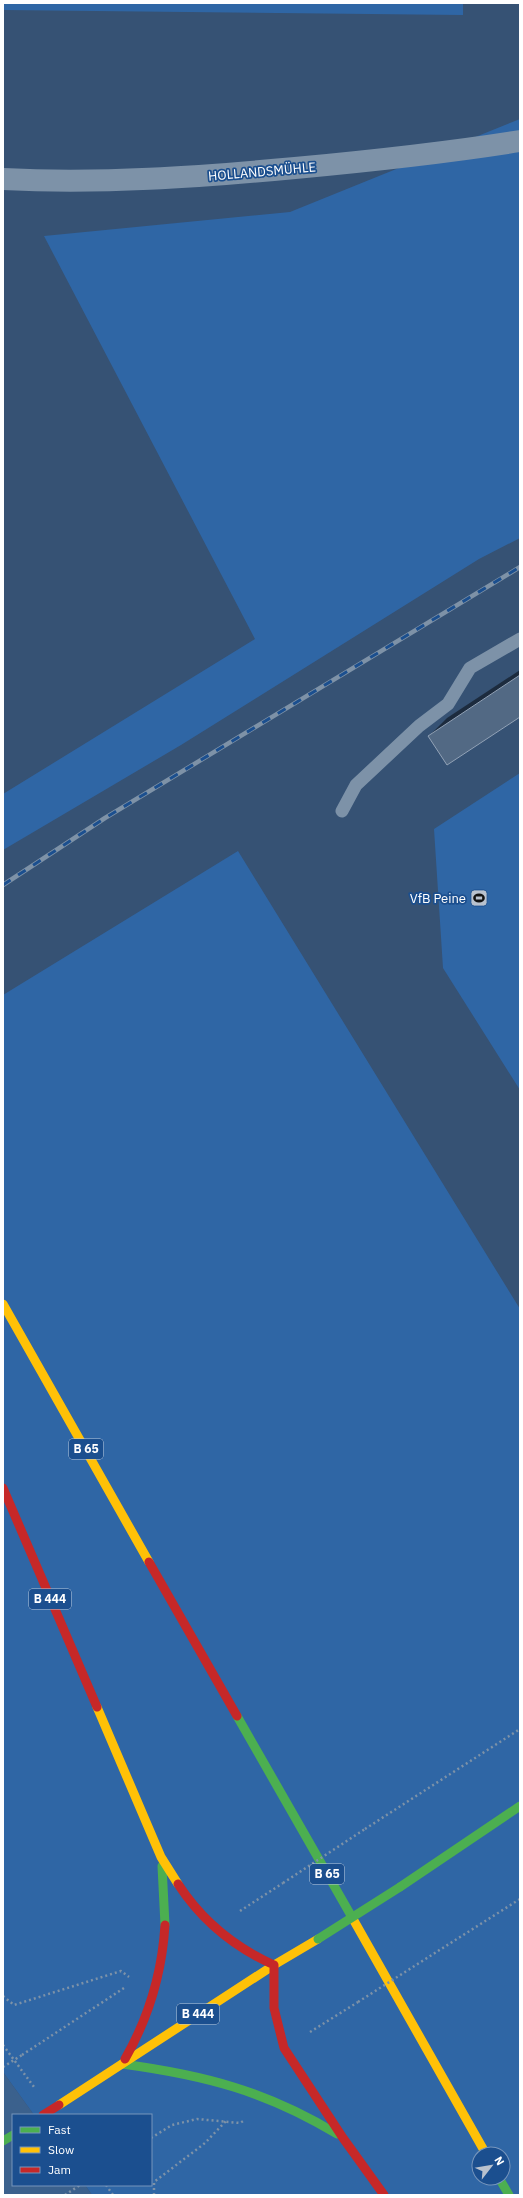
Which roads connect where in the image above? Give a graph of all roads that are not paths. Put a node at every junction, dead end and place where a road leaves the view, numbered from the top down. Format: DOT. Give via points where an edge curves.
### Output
graph roads {
  1 [pos="520,142"];
  2 [pos="3,179"];
  3 [pos="520,639"];
  4 [pos="342,811"];
  5 [pos="3,1304"];
  6 [pos="3,1488"];
  7 [pos="520,1806"];
  8 [pos="161,1857"];
  9 [pos="274,1965"];
  10 [pos="122,2064"];
  11 [pos="45,2114"];
  12 [pos="12,2136"];
  13 [pos="343,2138"];
  14 [pos="3,2141"];
  15 [pos="481,2146"];
  16 [pos="504,2186"];
  17 [pos="384,2195"];
  18 [pos="509,2195"];
  1 -- 2 [label="street, HOLLANDSMÜHLE" via="189,178"];
  3 -- 4 [label="lane" via="470,668 448,704 418,726 356,785"];
  5 -- 15 [label="main road, B 65"];
  6 -- 8 [label="main road, B 444"];
  7 -- 9 [label="main road, B 444, bridge" via="400,1887"];
  8 -- 9 [label="main road" via="175,1883 214,1929 243,1951 258,1960"];
  8 -- 10 [label="main road" via="166,1908 161,1964 149,2012 137,2040"];
  9 -- 10 [label="main road, B 444"];
  9 -- 13 [label="main road" via="274,2008 284,2048"];
  10 -- 11 [label="main road, B 444, bridge"];
  10 -- 13 [label="main road" via="196,2074 258,2092 301,2112"];
  12 -- 14 [label="main road"];
  13 -- 17 [label="main road"];
  16 -- 18 [label="main road"];
}
